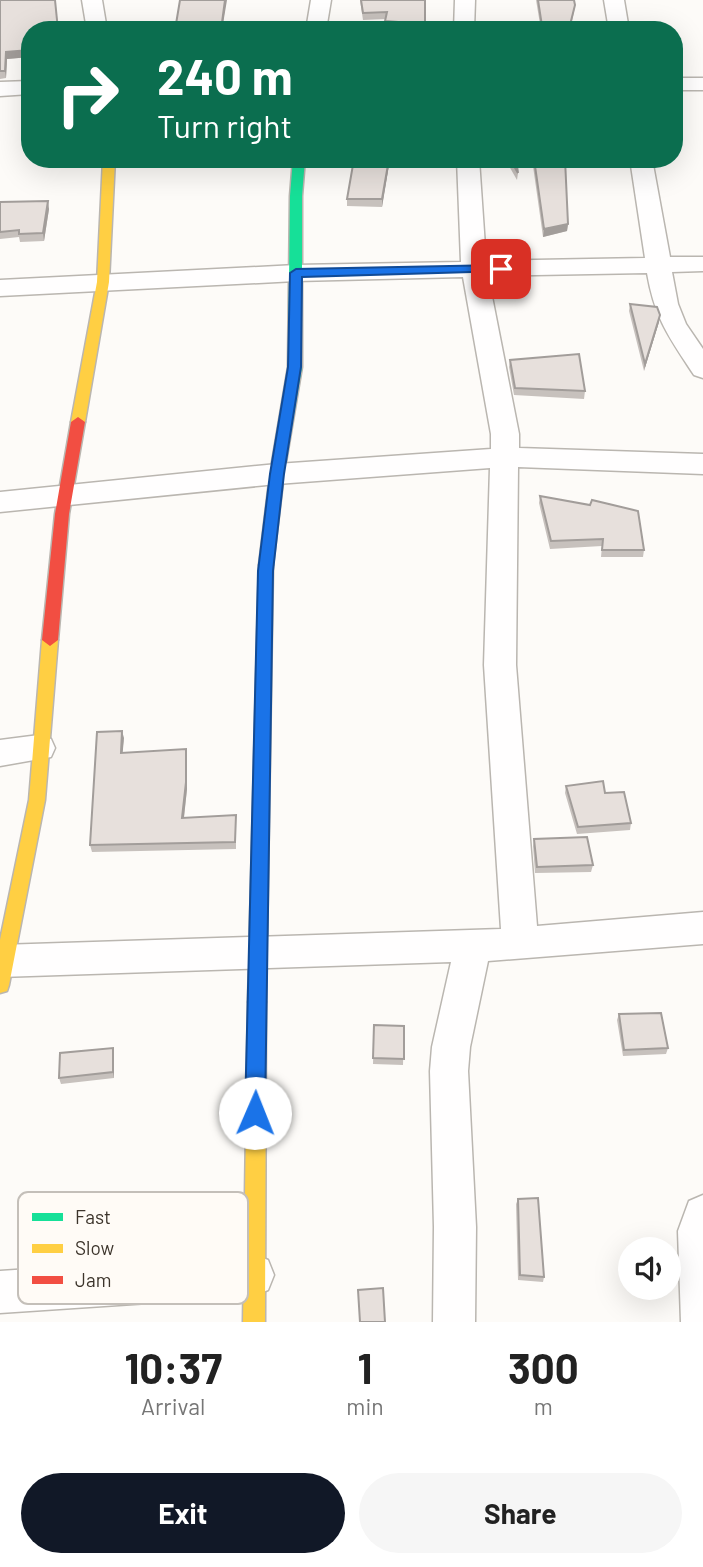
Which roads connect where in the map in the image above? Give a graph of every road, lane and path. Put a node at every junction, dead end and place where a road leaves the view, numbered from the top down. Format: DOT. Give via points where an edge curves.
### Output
graph roads {
  1 [pos="92,0"];
  2 [pos="321,0"];
  3 [pos="465,0"];
  4 [pos="614,0"];
  5 [pos="96,21"];
  6 [pos="318,21"];
  7 [pos="464,21"];
  8 [pos="618,21"];
  9 [pos="683,84"];
  10 [pos="703,84"];
  11 [pos="21,88"];
  12 [pos="0,89"];
  13 [pos="109,168"];
  14 [pos="299,168"];
  15 [pos="468,168"];
  16 [pos="643,168"];
  17 [pos="659,264"];
  18 [pos="703,264"];
  19 [pos="474,269"];
  20 [pos="296,273"];
  21 [pos="103,282"];
  22 [pos="0,288"];
  23 [pos="703,369"];
  24 [pos="505,457"];
  25 [pos="703,464"];
  26 [pos="277,474"];
  27 [pos="66,496"];
  28 [pos="0,502"];
  29 [pos="39,748"];
  30 [pos="0,753"];
  31 [pos="703,928"];
  32 [pos="520,944"];
  33 [pos="473,945"];
  34 [pos="257,951"];
  35 [pos="2,969"];
  36 [pos="703,1215"];
  37 [pos="248,1275"];
  38 [pos="253,1275"];
  39 [pos="18,1291"];
  40 [pos="0,1292"];
  41 [pos="254,1322"];
  42 [pos="454,1322"];
  43 [pos="702,1322"];
  1 -- 5 [label="street"];
  2 -- 6 [label="street"];
  3 -- 7 [label="street"];
  4 -- 8 [label="street"];
  9 -- 10 [label="street"];
  11 -- 12 [label="street"];
  13 -- 21 [label="street"];
  14 -- 20 [label="street"];
  15 -- 19 [label="street"];
  16 -- 17 [label="street"];
  17 -- 18 [label="street"];
  17 -- 19 [label="street"];
  17 -- 23 [label="street" via="673,324"];
  19 -- 20 [label="street"];
  19 -- 24 [label="street" via="502,411"];
  20 -- 21 [label="street"];
  20 -- 26 [label="street" via="295,367"];
  21 -- 22 [label="street"];
  21 -- 27 [label="street"];
  24 -- 25 [label="street"];
  24 -- 26 [label="street"];
  24 -- 32 [label="street" via="500,665"];
  26 -- 27 [label="street"];
  26 -- 34 [label="street" via="265,571"];
  27 -- 28 [label="street"];
  27 -- 29 [label="street"];
  29 -- 30 [label="street"];
  29 -- 35 [label="street" via="37,800"];
  31 -- 32 [label="street"];
  32 -- 33 [label="street"];
  33 -- 34 [label="street"];
  33 -- 42 [label="street" via="449,1071"];
  34 -- 35 [label="street"];
  34 -- 38 [label="street"];
  36 -- 43 [label="street" via="699,1231"];
  37 -- 38 [label="street"];
  38 -- 41 [label="street"];
  39 -- 40 [label="street"];
}
